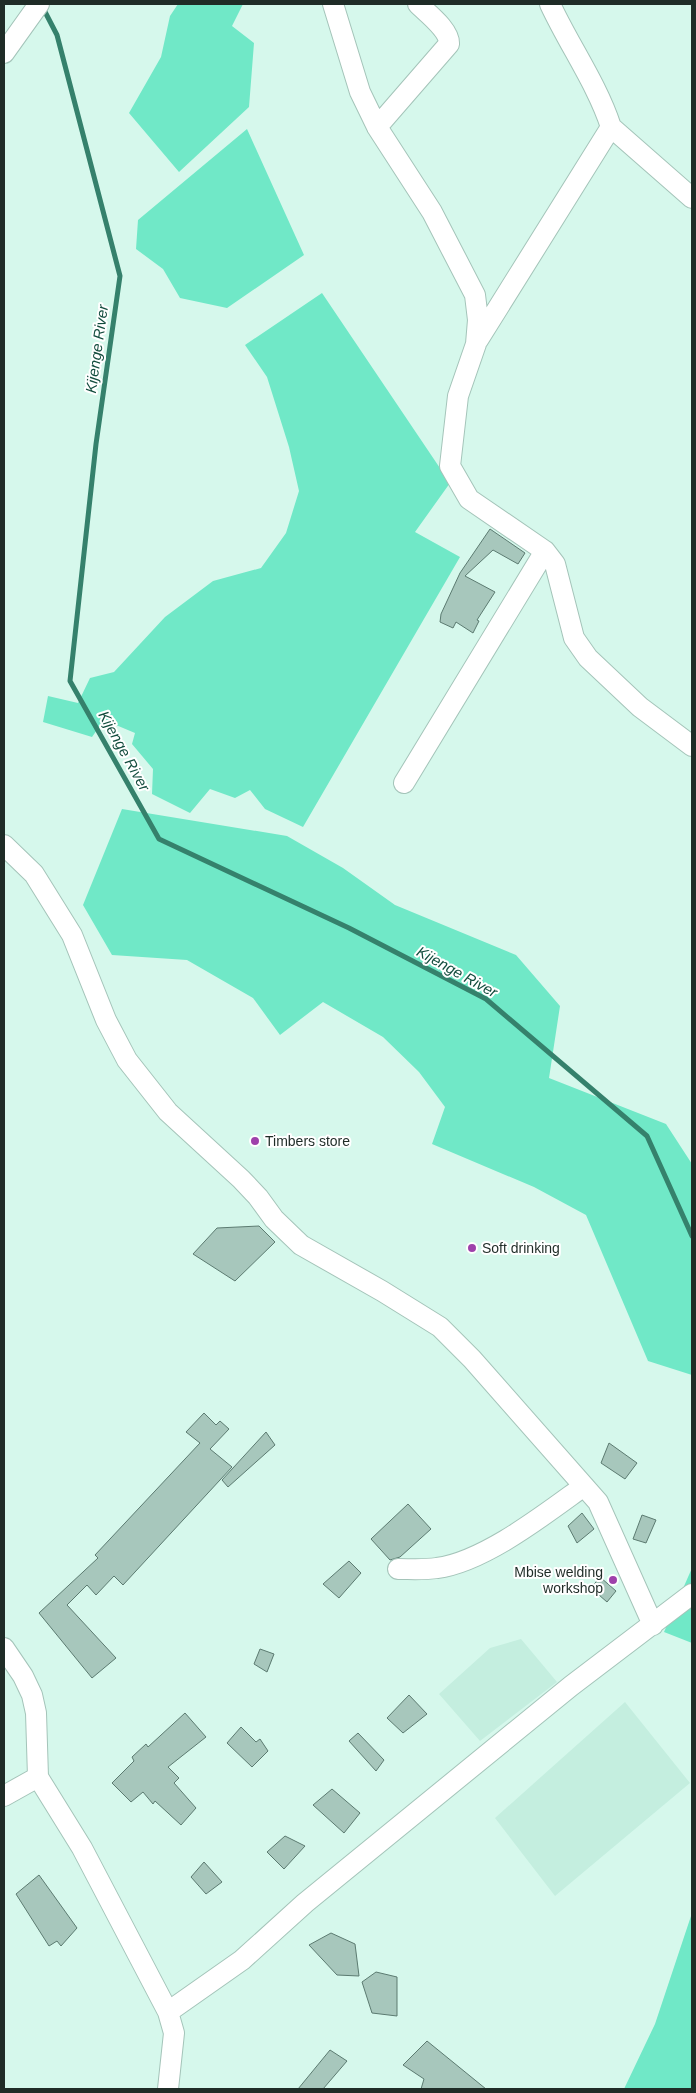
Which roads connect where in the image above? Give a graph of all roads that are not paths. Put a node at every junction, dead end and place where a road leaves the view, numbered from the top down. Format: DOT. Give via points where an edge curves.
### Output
graph roads {
  1 [pos="39,4"];
  2 [pos="333,4"];
  3 [pos="418,4"];
  4 [pos="550,4"];
  5 [pos="4,53"];
  6 [pos="377,127"];
  7 [pos="611,127"];
  8 [pos="692,198"];
  9 [pos="476,344"];
  10 [pos="545,551"];
  11 [pos="692,746"];
  12 [pos="404,783"];
  13 [pos="4,844"];
  14 [pos="584,1486"];
  15 [pos="398,1569"];
  16 [pos="692,1594"];
  17 [pos="653,1625"];
  18 [pos="4,1648"];
  19 [pos="38,1777"];
  20 [pos="4,1796"];
  21 [pos="168,2012"];
  22 [pos="168,2089"];
  1 -- 5 [label="street"];
  2 -- 6 [label="street" via="360,92"];
  3 -- 6 [label="street" via="444,31 449,44"];
  4 -- 7 [label="street" via="605,109"];
  6 -- 9 [label="street" via="432,212 475,295"];
  7 -- 8 [label="street"];
  7 -- 9 [label="street"];
  9 -- 10 [label="street" via="458,396 450,466 468,499"];
  10 -- 11 [label="street" via="555,564 574,638 588,658 640,707"];
  10 -- 12 [label="street"];
  13 -- 14 [label="street" via="34,874 72,935 106,1020 127,1060 168,1112 241,1179 301,1245 448,1334"];
  14 -- 15 [label="street" via="512,1536 460,1562 437,1568"];
  14 -- 17 [label="street" via="607,1518"];
  16 -- 17 [label="street"];
  17 -- 21 [label="street" via="571,1686 305,1903 242,1960"];
  18 -- 19 [label="street" via="24,1676 32,1694 36,1713"];
  19 -- 20 [label="street"];
  19 -- 21 [label="street" via="82,1848"];
  21 -- 22 [label="street" via="174,2033"];
}
